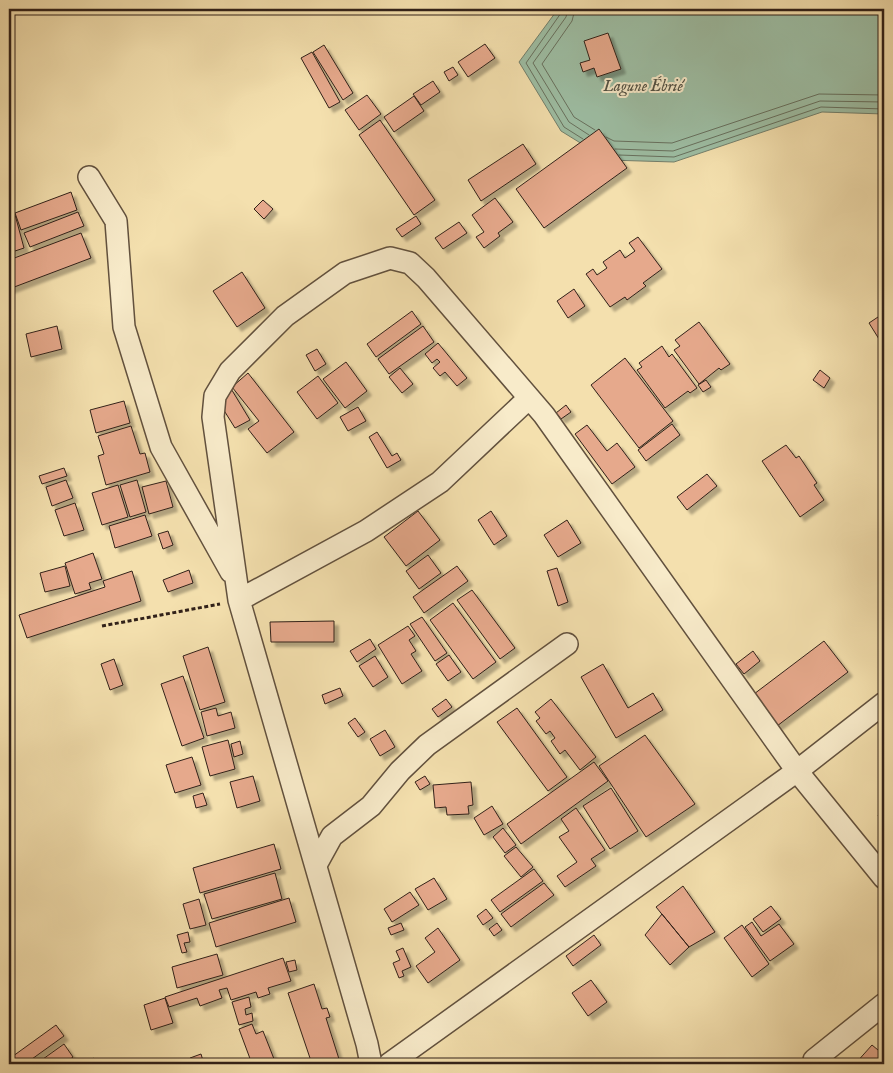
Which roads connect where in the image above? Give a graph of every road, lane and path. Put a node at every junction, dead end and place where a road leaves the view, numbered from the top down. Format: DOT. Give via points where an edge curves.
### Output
graph roads {
  1 [pos="89,177"];
  2 [pos="529,398"];
  3 [pos="238,592"];
  4 [pos="102,626"];
  5 [pos="567,644"];
  6 [pos="884,703"];
  7 [pos="798,771"];
  8 [pos="316,865"];
  9 [pos="884,878"];
  10 [pos="884,1004"];
  11 [pos="814,1060"];
  12 [pos="371,1064"];
  13 [pos="389,1064"];
  1 -- 3 [label="street" via="116,221 124,327 161,447"];
  2 -- 3 [label="street" via="440,482 366,532"];
  2 -- 3 [label="street" via="410,262 390,258 345,273 285,316 230,371 215,396 213,418"];
  2 -- 7 [label="street"];
  3 -- 4 [label="path"];
  3 -- 8 [label="street"];
  5 -- 8 [label="street" via="427,745 371,806 332,836"];
  6 -- 7 [label="street"];
  7 -- 9 [label="street"];
  7 -- 13 [label="street"];
  8 -- 12 [label="street"];
  10 -- 11 [label="street"];
}
